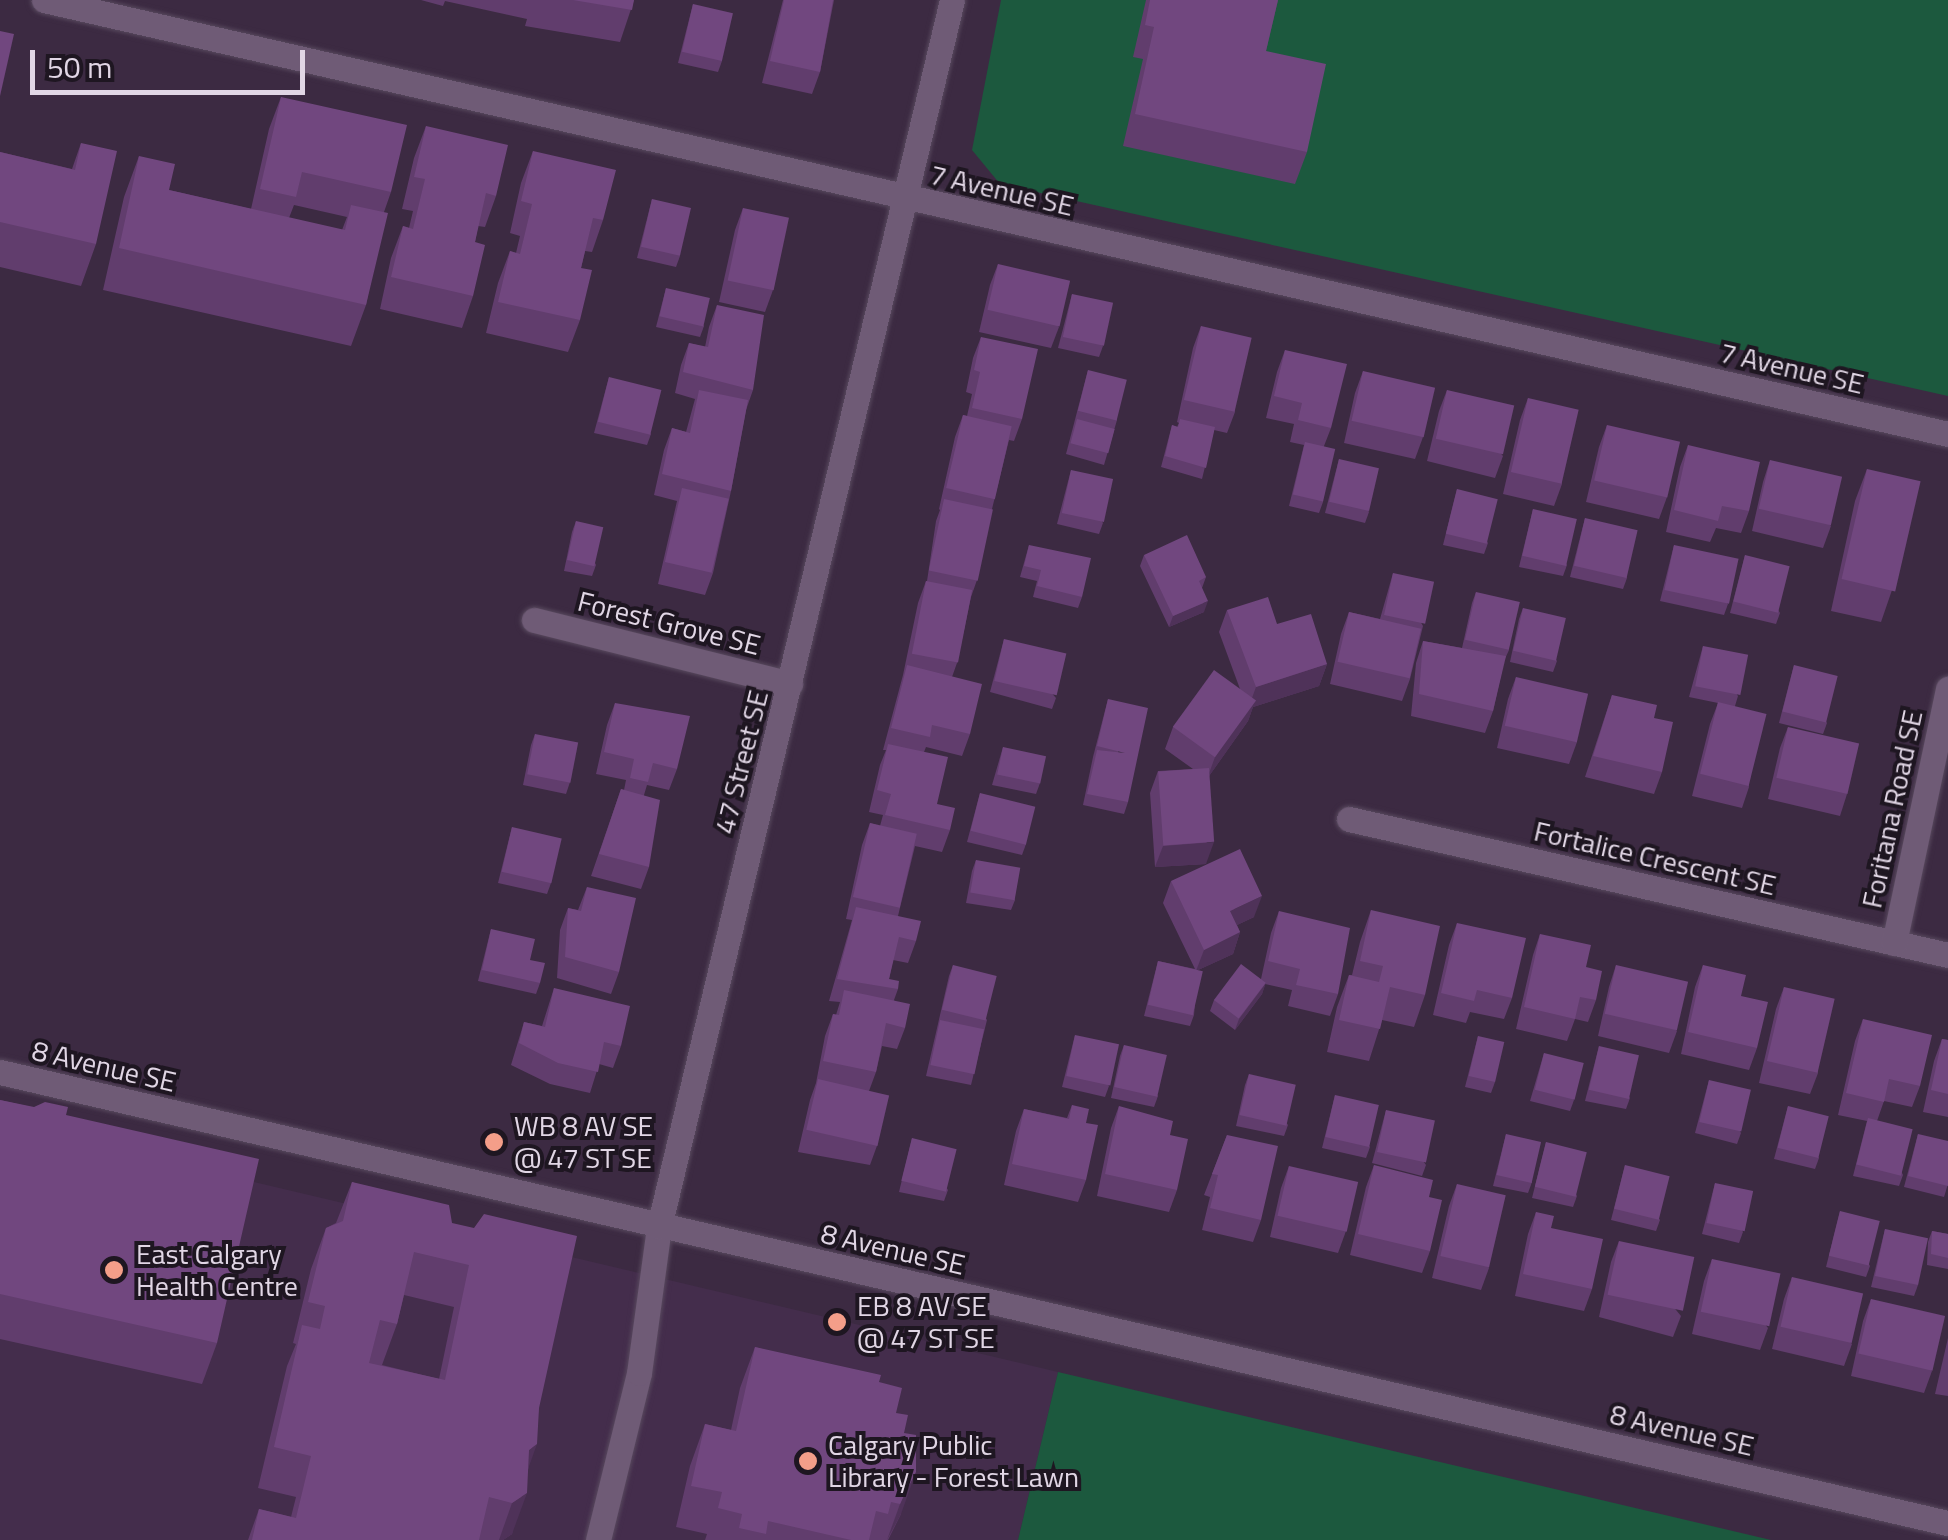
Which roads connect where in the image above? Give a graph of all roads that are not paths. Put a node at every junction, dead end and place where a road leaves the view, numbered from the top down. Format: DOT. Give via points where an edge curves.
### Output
graph roads {
  1 [pos="44,0"];
  2 [pos="952,0"];
  3 [pos="906,198"];
  4 [pos="1948,434"];
  5 [pos="534,620"];
  6 [pos="790,684"];
  7 [pos="1948,689"];
  8 [pos="1349,819"];
  9 [pos="1894,942"];
  10 [pos="1948,955"];
  11 [pos="0,1072"];
  12 [pos="660,1226"];
  13 [pos="1948,1522"];
  14 [pos="598,1540"];
  1 -- 3 [label="street, 7 Avenue SE"];
  2 -- 3 [label="street, 47 Street SE"];
  3 -- 4 [label="street, 7 Avenue SE"];
  3 -- 6 [label="street, 47 Street SE"];
  5 -- 6 [label="street, Forest Grove SE"];
  6 -- 12 [label="street, 47 Street SE"];
  7 -- 9 [label="street, Foritana Road SE"];
  8 -- 9 [label="street, Fortalice Crescent SE"];
  9 -- 10 [label="street, Fortalice Crescent SE"];
  11 -- 12 [label="street, 8 Avenue SE"];
  12 -- 13 [label="street, 8 Avenue SE"];
  12 -- 14 [label="street, 47 Street SE" via="638,1373"];
}
